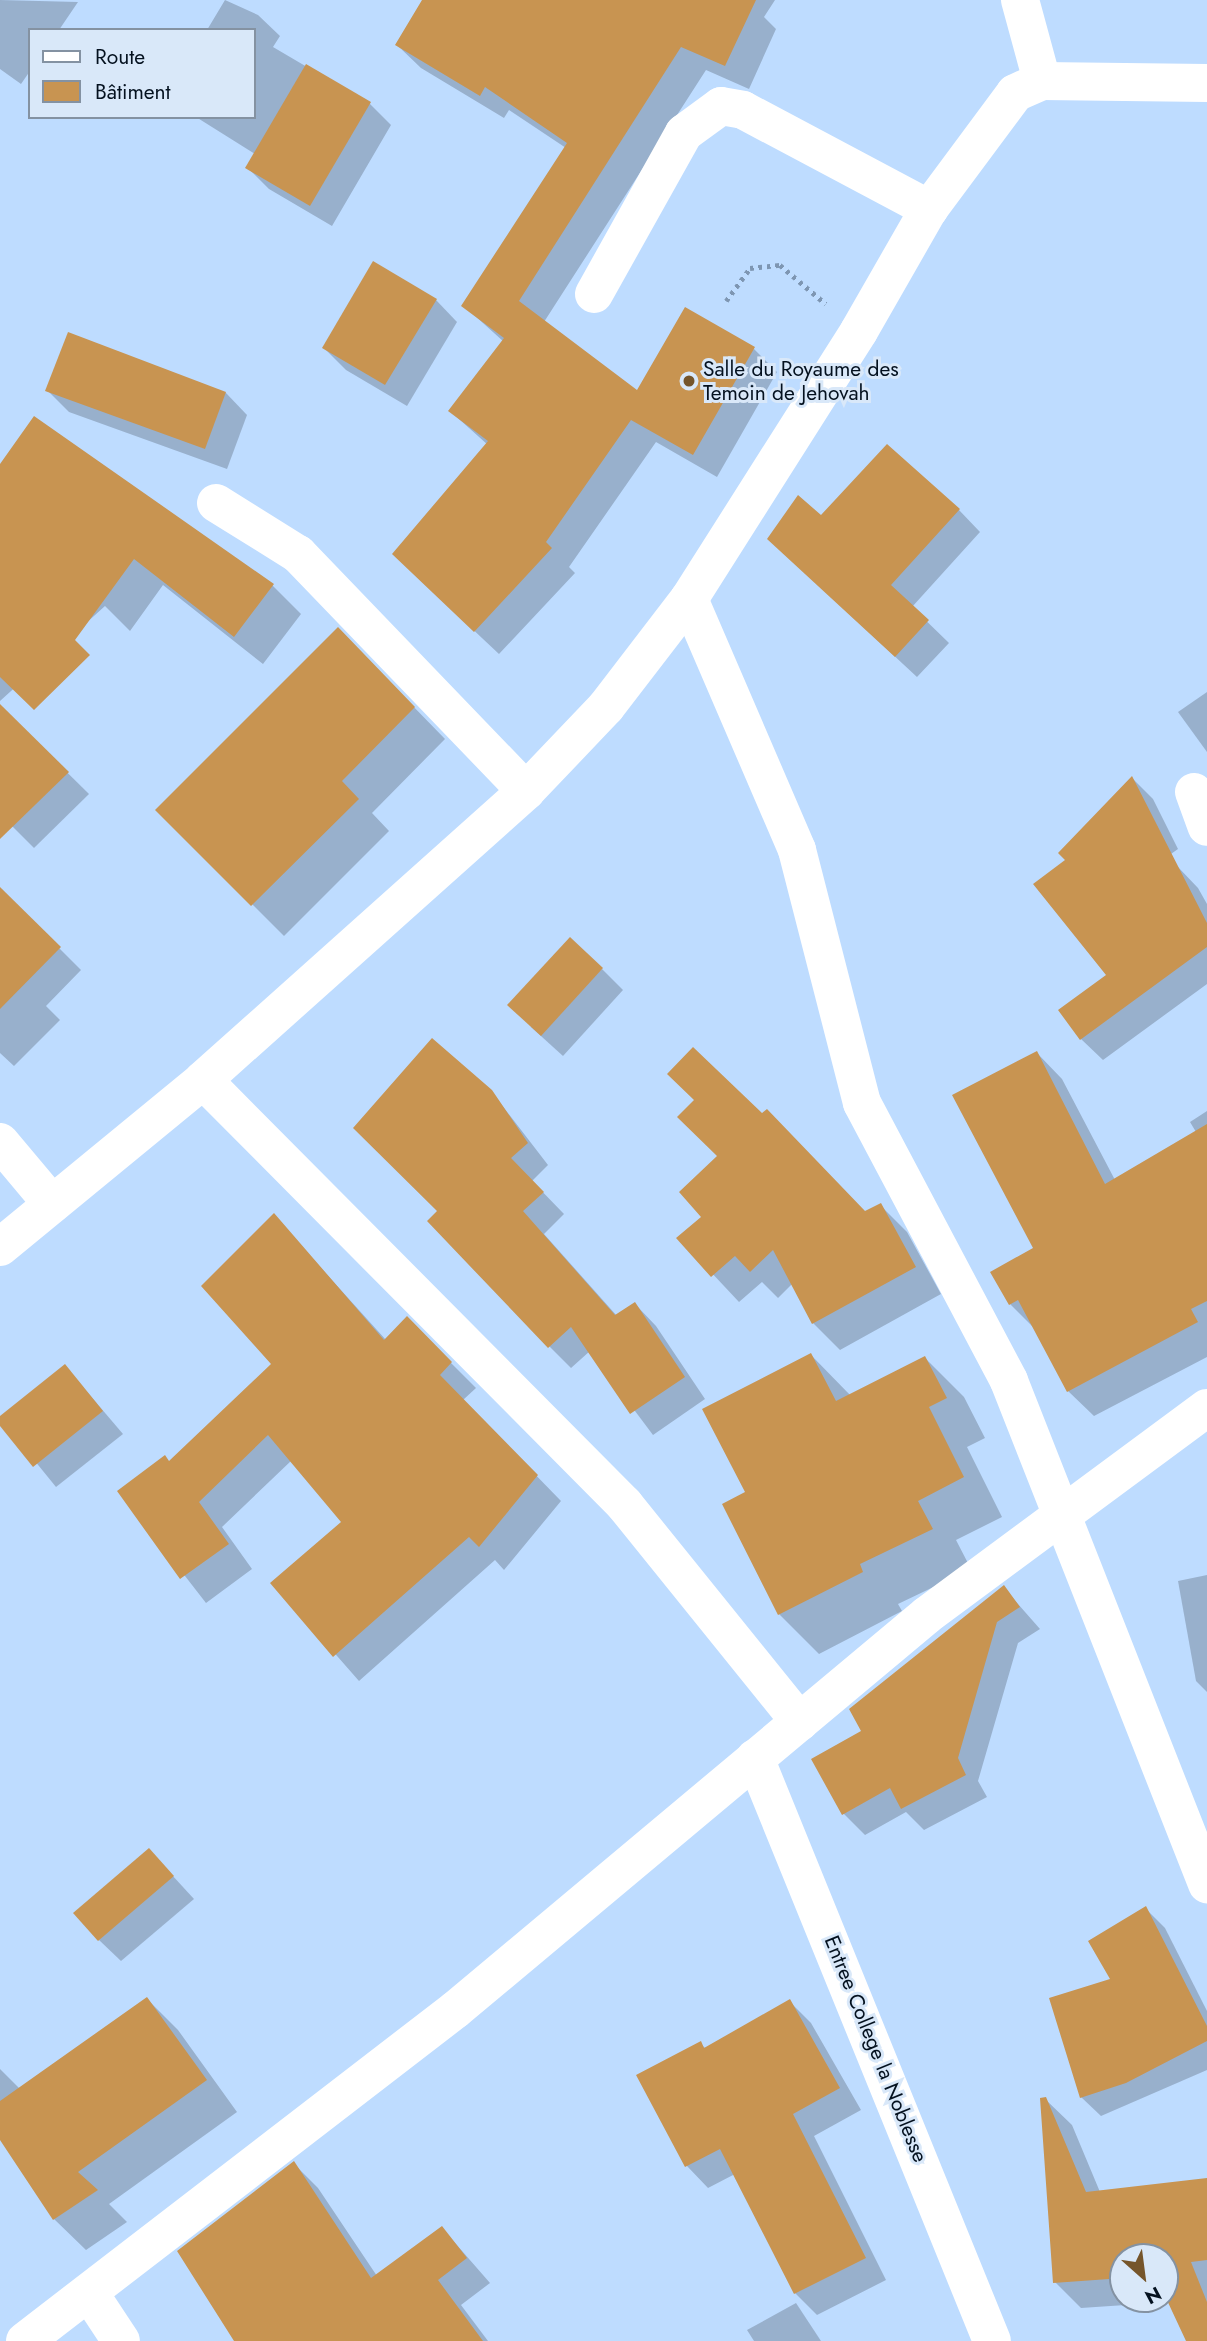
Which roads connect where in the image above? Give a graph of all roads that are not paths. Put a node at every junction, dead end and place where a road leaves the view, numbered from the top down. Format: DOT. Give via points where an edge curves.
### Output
graph roads {
  1 [pos="1020,0"];
  2 [pos="1042,81"];
  3 [pos="1207,83"];
  4 [pos="929,209"];
  5 [pos="594,295"];
  6 [pos="216,503"];
  7 [pos="689,599"];
  8 [pos="527,791"];
  9 [pos="1194,792"];
  10 [pos="1207,827"];
  11 [pos="203,1080"];
  12 [pos="0,1142"];
  13 [pos="52,1204"];
  14 [pos="0,1247"];
  15 [pos="1207,1408"];
  16 [pos="1064,1510"];
  17 [pos="800,1722"];
  18 [pos="755,1758"];
  19 [pos="1207,1884"];
  20 [pos="90,2294"];
  21 [pos="25,2341"];
  22 [pos="121,2341"];
  23 [pos="992,2341"];
  1 -- 2 [label="street"];
  2 -- 3 [label="street"];
  2 -- 4 [label="street" via="1016,93 987,124"];
  4 -- 5 [label="street" via="743,110 721,106 684,133"];
  4 -- 7 [label="street" via="859,331"];
  6 -- 8 [label="street" via="298,554"];
  7 -- 8 [label="street" via="606,707"];
  7 -- 16 [label="street" via="797,850 862,1103 1009,1381"];
  8 -- 11 [label="street"];
  9 -- 10 [label="street"];
  11 -- 13 [label="street"];
  11 -- 17 [label="street" via="624,1504"];
  12 -- 13 [label="street"];
  13 -- 14 [label="street"];
  15 -- 16 [label="street"];
  16 -- 17 [label="street"];
  16 -- 19 [label="street"];
  17 -- 18 [label="street"];
  18 -- 20 [label="street" via="455,2010"];
  18 -- 23 [label="street, Entree College la Noblesse"];
  20 -- 21 [label="street"];
  20 -- 22 [label="street"];
}
